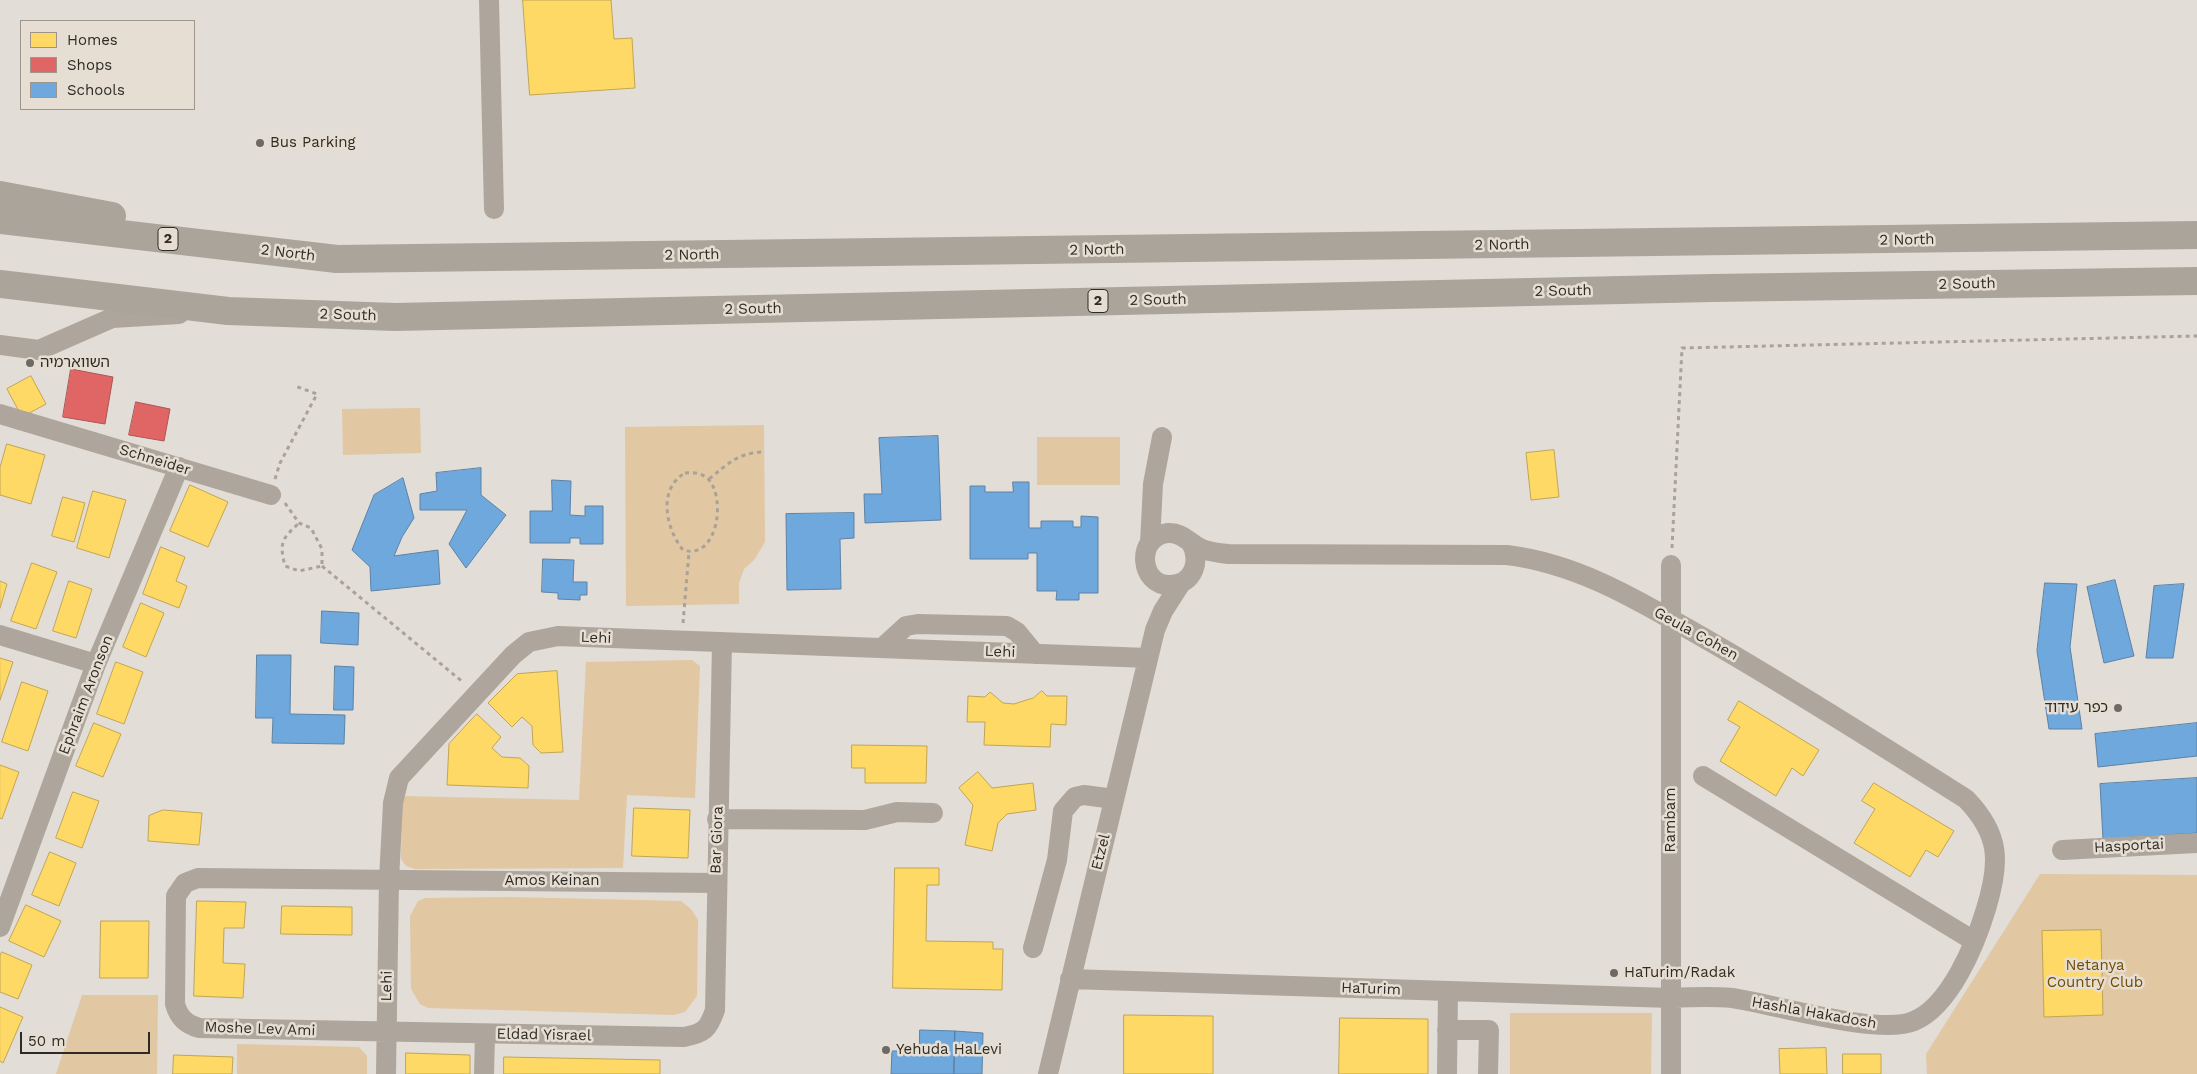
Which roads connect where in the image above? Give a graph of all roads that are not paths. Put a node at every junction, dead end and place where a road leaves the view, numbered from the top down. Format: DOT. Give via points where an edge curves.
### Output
graph roads {
  1 [pos="489,0"];
  2 [pos="0,195"];
  3 [pos="494,209"];
  4 [pos="0,220"];
  5 [pos="2197,236"];
  6 [pos="337,259"];
  7 [pos="2197,281"];
  8 [pos="0,284"];
  9 [pos="228,311"];
  10 [pos="0,345"];
  11 [pos="0,414"];
  12 [pos="1162,437"];
  13 [pos="179,467"];
  14 [pos="270,495"];
  15 [pos="1152,502"];
  16 [pos="1184,538"];
  17 [pos="1150,543"];
  18 [pos="1243,554"];
  19 [pos="1671,565"];
  20 [pos="1147,571"];
  21 [pos="1186,579"];
  22 [pos="1671,619"];
  23 [pos="1155,630"];
  24 [pos="0,635"];
  25 [pos="722,642"];
  26 [pos="882,648"];
  27 [pos="1035,654"];
  28 [pos="1148,658"];
  29 [pos="96,664"];
  30 [pos="1703,776"];
  31 [pos="1114,799"];
  32 [pos="933,813"];
  33 [pos="718,819"];
  34 [pos="2197,842"];
  35 [pos="2062,850"];
  36 [pos="389,880"];
  37 [pos="716,883"];
  38 [pos="0,927"];
  39 [pos="1974,942"];
  40 [pos="1033,948"];
  41 [pos="1070,979"];
  42 [pos="1448,991"];
  43 [pos="1671,998"];
  44 [pos="1447,1030"];
  45 [pos="387,1033"];
  46 [pos="701,1033"];
  47 [pos="485,1034"];
  48 [pos="386,1074"];
  49 [pos="484,1074"];
  50 [pos="1048,1074"];
  51 [pos="1447,1074"];
  52 [pos="1488,1074"];
  53 [pos="1671,1074"];
  1 -- 3 [label="street"];
  2 -- 6 [label="highway"];
  4 -- 6 [label="highway, 2 North / 2"];
  5 -- 6 [label="highway, 2 North / 2"];
  7 -- 9 [label="highway, 2 South / 2" via="1702,288 395,316"];
  8 -- 9 [label="highway, 2 South / 2"];
  9 -- 10 [label="street" via="112,318 39,350"];
  11 -- 13 [label="street, Schneider"];
  12 -- 15 [label="street"];
  13 -- 14 [label="street, Schneider"];
  13 -- 29 [label="street, Ephraim Aronson"];
  15 -- 16 [label="street" via="1162,520"];
  15 -- 17 [label="street"];
  16 -- 17 [label="street" via="1160,535"];
  16 -- 18 [label="street, Geula Cohen" via="1202,549"];
  16 -- 21 [label="street" via="1196,558 1195,568"];
  17 -- 20 [label="street" via="1145,554"];
  18 -- 21 [label="street, Geula Cohen" via="1220,561"];
  18 -- 22 [label="street, Geula Cohen" via="1481,554 1528,558 1589,577"];
  19 -- 22 [label="street, Rambam"];
  20 -- 21 [label="street" via="1159,583 1168,585"];
  20 -- 23 [label="street, Etzel"];
  21 -- 23 [label="street, Etzel" via="1163,611"];
  22 -- 39 [label="street, Geula Cohen" via="1966,799 1981,814 1994,849 1994,881"];
  22 -- 43 [label="street, Rambam"];
  23 -- 28 [label="street, Etzel"];
  24 -- 29 [label="street"];
  25 -- 26 [label="street, Lehi"];
  25 -- 33 [label="street, Bar Giora"];
  25 -- 36 [label="street, Lehi" via="558,636 529,642 513,655 398,778 393,803"];
  26 -- 27 [label="street, Lehi"];
  26 -- 27 [label="street" via="906,626 1006,626 1017,632"];
  27 -- 28 [label="street, Lehi"];
  28 -- 31 [label="street, Etzel"];
  29 -- 38 [label="street, Ephraim Aronson"];
  30 -- 39 [label="street"];
  31 -- 40 [label="street" via="1075,797 1063,811 1057,860"];
  31 -- 41 [label="street, Etzel"];
  32 -- 33 [label="street" via="897,812 865,820"];
  33 -- 37 [label="street, Bar Giora"];
  34 -- 35 [label="street, Hasportai"];
  36 -- 37 [label="street, Amos Keinan"];
  36 -- 45 [label="street, Lehi"];
  36 -- 45 [label="street, Moshe Lev Ami" via="198,878 179,889 175,905 175,1004 178,1013 190,1025 199,1028"];
  37 -- 46 [label="street, Bar Giora" via="715,1010 707,1028"];
  39 -- 43 [label="street, Hashla Hakadosh" via="1959,973 1930,1012 1898,1025 1873,1025 1732,998"];
  41 -- 42 [label="street, HaTurim"];
  41 -- 50 [label="street, Etzel"];
  42 -- 43 [label="street, HaTurim"];
  42 -- 44 [label="street"];
  43 -- 53 [label="street, Rambam"];
  44 -- 51 [label="street"];
  44 -- 52 [label="street" via="1489,1030"];
  45 -- 47 [label="street, Eldad Yisrael"];
  45 -- 48 [label="street, Lehi"];
  46 -- 47 [label="street, Eldad Yisrael" via="684,1037"];
  47 -- 49 [label="street"];
}
